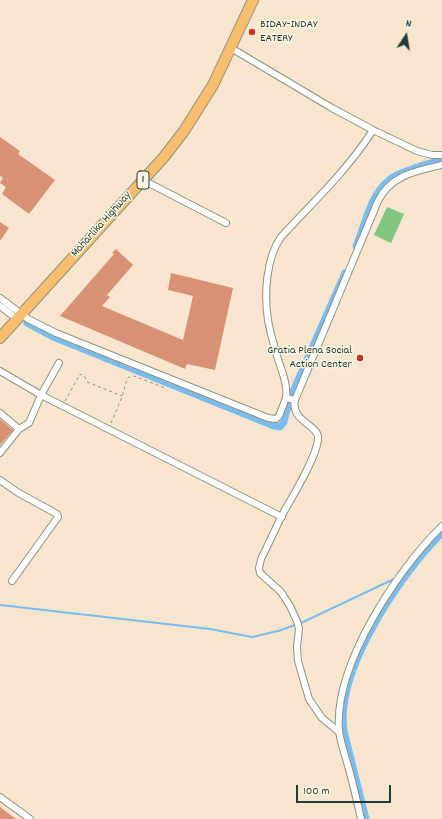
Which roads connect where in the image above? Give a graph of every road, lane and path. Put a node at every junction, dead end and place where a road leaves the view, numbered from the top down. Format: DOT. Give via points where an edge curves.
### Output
graph roads {
  1 [pos="253,0"];
  2 [pos="231,48"];
  3 [pos="373,130"];
  4 [pos="442,154"];
  5 [pos="442,165"];
  6 [pos="143,180"];
  7 [pos="226,223"];
  8 [pos="0,298"];
  9 [pos="0,306"];
  10 [pos="19,316"];
  11 [pos="0,338"];
  12 [pos="59,363"];
  13 [pos="0,371"];
  14 [pos="165,388"];
  15 [pos="41,395"];
  16 [pos="122,397"];
  17 [pos="286,398"];
  18 [pos="295,400"];
  19 [pos="63,406"];
  20 [pos="0,413"];
  21 [pos="19,429"];
  22 [pos="108,429"];
  23 [pos="0,453"];
  24 [pos="0,480"];
  25 [pos="282,517"];
  26 [pos="442,526"];
  27 [pos="12,581"];
  28 [pos="339,732"];
  29 [pos="0,797"];
  30 [pos="30,819"];
  31 [pos="361,819"];
  1 -- 2 [label="highway, Maharlika Highway / 1"];
  2 -- 3 [label="street"];
  2 -- 6 [label="highway, Maharlika Highway / 1" via="213,85 184,131"];
  3 -- 4 [label="street" via="417,151 432,155"];
  3 -- 17 [label="street" via="342,173 281,237 270,260 267,318 286,385"];
  5 -- 18 [label="street" via="401,177 389,185 381,195"];
  6 -- 7 [label="street"];
  6 -- 10 [label="highway, Maharlika Highway / 1"];
  8 -- 10 [label="street"];
  9 -- 10 [label="street"];
  10 -- 11 [label="highway, Maharlika Highway / 1"];
  10 -- 17 [label="street" via="268,418 278,417"];
  12 -- 15 [label="street"];
  13 -- 15 [label="street"];
  14 -- 16 [label="path" via="132,376 127,379"];
  15 -- 19 [label="street"];
  15 -- 21 [label="street" via="29,423"];
  16 -- 19 [label="path" via="87,382 80,374"];
  16 -- 22 [label="path"];
  17 -- 18 [label="street"];
  18 -- 25 [label="street" via="297,413 317,433 318,438 311,461"];
  19 -- 22 [label="street"];
  20 -- 21 [label="street"];
  21 -- 23 [label="street"];
  22 -- 25 [label="street"];
  24 -- 27 [label="street" via="58,517"];
  25 -- 28 [label="street" via="260,561 259,570 264,578 281,592 296,619 299,630 298,661 309,699 322,718"];
  26 -- 28 [label="street" via="402,571 364,634 343,689"];
  28 -- 31 [label="street"];
  29 -- 30 [label="street"];
}
